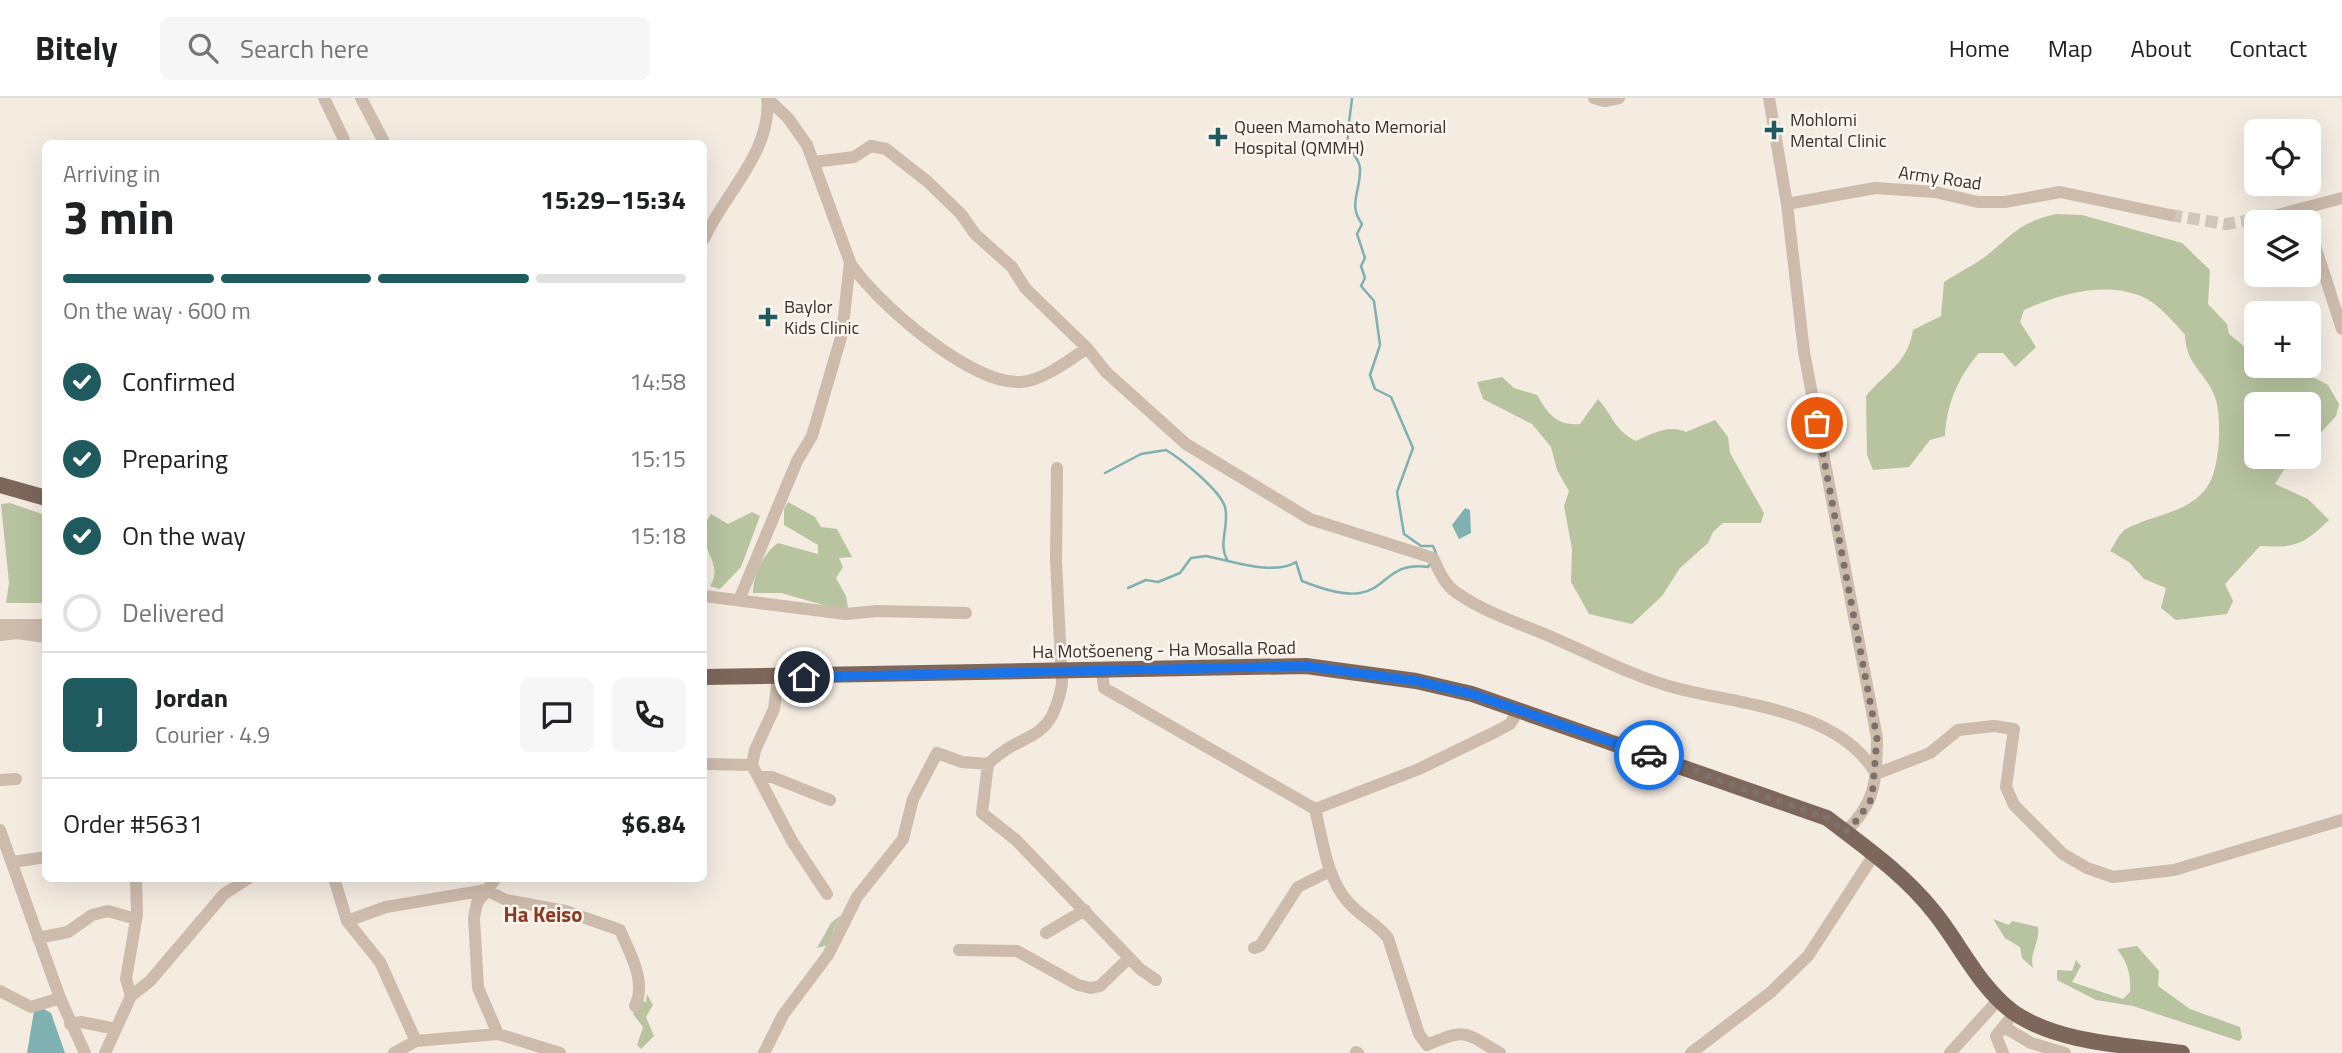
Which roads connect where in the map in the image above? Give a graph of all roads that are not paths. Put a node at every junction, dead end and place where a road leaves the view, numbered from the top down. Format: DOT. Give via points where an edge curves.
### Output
graph roads {
  1 [pos="324,98"];
  2 [pos="361,98"];
  3 [pos="767,98"];
  4 [pos="1594,98"];
  5 [pos="1619,98"];
  6 [pos="1769,98"];
  7 [pos="344,140"];
  8 [pos="383,140"];
  9 [pos="814,162"];
  10 [pos="2342,198"];
  11 [pos="1787,204"];
  12 [pos="2321,211"];
  13 [pos="2171,215"];
  14 [pos="707,234"];
  15 [pos="850,262"];
  16 [pos="2321,263"];
  17 [pos="2342,329"];
  18 [pos="1087,348"];
  19 [pos="1057,468"];
  20 [pos="0,485"];
  21 [pos="42,497"];
  22 [pos="707,596"];
  23 [pos="739,600"];
  24 [pos="966,613"];
  25 [pos="0,625"];
  26 [pos="42,625"];
  27 [pos="0,635"];
  28 [pos="42,636"];
  29 [pos="1102,671"];
  30 [pos="1061,673"];
  31 [pos="707,677"];
  32 [pos="778,678"];
  33 [pos="1518,711"];
  34 [pos="707,764"];
  35 [pos="988,764"];
  36 [pos="752,765"];
  37 [pos="1876,774"];
  38 [pos="761,777"];
  39 [pos="16,779"];
  40 [pos="0,780"];
  41 [pos="830,800"];
  42 [pos="1315,809"];
  43 [pos="2342,820"];
  44 [pos="0,830"];
  45 [pos="1845,832"];
  46 [pos="4,849"];
  47 [pos="1875,853"];
  48 [pos="42,858"];
  49 [pos="13,862"];
  50 [pos="1330,871"];
  51 [pos="136,882"];
  52 [pos="225,882"];
  53 [pos="243,882"];
  54 [pos="335,882"];
  55 [pos="493,882"];
  56 [pos="486,890"];
  57 [pos="224,894"];
  58 [pos="827,894"];
  59 [pos="1085,910"];
  60 [pos="136,919"];
  61 [pos="347,920"];
  62 [pos="1046,933"];
  63 [pos="38,937"];
  64 [pos="1254,948"];
  65 [pos="959,950"];
  66 [pos="1129,957"];
  67 [pos="1156,980"];
  68 [pos="0,991"];
  69 [pos="131,996"];
  70 [pos="60,998"];
  71 [pos="2000,998"];
  72 [pos="635,1006"];
  73 [pos="2013,1012"];
  74 [pos="70,1024"];
  75 [pos="2004,1027"];
  76 [pos="116,1029"];
  77 [pos="498,1034"];
  78 [pos="416,1041"];
  79 [pos="1424,1049"];
  80 [pos="85,1053"];
  81 [pos="105,1053"];
  82 [pos="394,1053"];
  83 [pos="559,1053"];
  84 [pos="764,1053"];
  85 [pos="1500,1053"];
  86 [pos="1691,1053"];
  87 [pos="1950,1053"];
  88 [pos="2003,1053"];
  89 [pos="2065,1053"];
  90 [pos="2182,1053"];
  1 -- 7 [label="street"];
  2 -- 8 [label="street"];
  3 -- 9 [label="street" via="788,118"];
  3 -- 14 [label="street" via="769,113 763,135"];
  4 -- 5 [label="street"];
  6 -- 11 [label="street"];
  9 -- 15 [label="street"];
  9 -- 18 [label="street" via="854,157 871,146 904,161 961,214 975,234 1012,267 1025,288"];
  10 -- 12 [label="street"];
  11 -- 13 [label="street, Army Road" via="1875,188 1935,192 1978,202 2060,192"];
  11 -- 37 [label="street" via="1804,352 1877,738"];
  15 -- 18 [label="street" via="881,302 905,321 961,361 1006,382 1024,383"];
  15 -- 23 [label="street" via="842,334 812,436 797,461"];
  16 -- 17 [label="street"];
  18 -- 37 [label="street" via="1106,372 1186,444 1310,519 1433,558 1442,578 1456,592 1598,657 1670,686 1803,720 1858,749"];
  19 -- 30 [label="street"];
  20 -- 21 [label="main road"];
  22 -- 23 [label="street"];
  23 -- 24 [label="street" via="846,614"];
  25 -- 26 [label="street"];
  27 -- 28 [label="street"];
  29 -- 30 [label="main road, Ha Motšoeneng - Ha Mosalla Road"];
  29 -- 33 [label="main road, Ha Motšoeneng - Ha Mosalla Road" via="1306,666 1416,681"];
  29 -- 42 [label="street" via="1104,688"];
  30 -- 32 [label="main road, Ha Motšoeneng - Ha Mosalla Road"];
  30 -- 35 [label="street" via="1059,700 1045,728 1001,751"];
  31 -- 32 [label="main road, Ha Motšoeneng - Ha Mosalla Road"];
  32 -- 36 [label="street" via="774,709"];
  33 -- 42 [label="street" via="1510,724 1475,742"];
  33 -- 45 [label="main road, Ha Motšoeneng - Ha Mosalla Road" via="1827,818"];
  34 -- 36 [label="street"];
  35 -- 59 [label="street" via="982,813 1016,840"];
  35 -- 84 [label="street" via="962,762 937,753 913,799 902,839 857,897 828,956 783,1015"];
  36 -- 38 [label="street"];
  37 -- 43 [label="street" via="1930,753 1958,730 2014,729 2006,787 2014,805 2063,854 2113,877 2175,870"];
  37 -- 45 [label="street" via="1872,798"];
  38 -- 41 [label="street"];
  38 -- 58 [label="street" via="792,841"];
  39 -- 40 [label="street"];
  42 -- 50 [label="street"];
  44 -- 46 [label="street"];
  45 -- 47 [label="main road, Ha Motšoeneng - Ha Mosalla Road"];
  46 -- 49 [label="street"];
  47 -- 71 [label="main road, Ha Motšoeneng - Ha Mosalla Road" via="1934,911 1970,965"];
  47 -- 86 [label="street" via="1808,956 1771,992"];
  48 -- 49 [label="street"];
  49 -- 63 [label="street"];
  50 -- 64 [label="street" via="1298,887 1260,946"];
  50 -- 79 [label="street" via="1350,904 1388,939"];
  51 -- 60 [label="street"];
  52 -- 57 [label="street"];
  53 -- 57 [label="street"];
  54 -- 61 [label="street"];
  55 -- 56 [label="street"];
  56 -- 61 [label="street" via="386,907"];
  56 -- 72 [label="street" via="506,900 565,911 620,930 639,982"];
  56 -- 77 [label="street" via="474,918 478,988"];
  57 -- 69 [label="street" via="150,981"];
  59 -- 62 [label="street"];
  59 -- 66 [label="street"];
  60 -- 63 [label="street" via="108,911 92,915 75,929"];
  60 -- 69 [label="street" via="127,979"];
  61 -- 78 [label="street" via="380,962"];
  63 -- 70 [label="street"];
  65 -- 66 [label="street" via="1017,951 1091,988 1100,986"];
  66 -- 67 [label="street"];
  68 -- 70 [label="street" via="31,1007"];
  69 -- 76 [label="street"];
  70 -- 74 [label="street"];
  71 -- 73 [label="main road, Ha Motšoeneng - Ha Mosalla Road"];
  71 -- 87 [label="street"];
  73 -- 75 [label="street"];
  73 -- 90 [label="main road, Ha Motšoeneng - Ha Mosalla Road" via="2060,1034"];
  74 -- 76 [label="street"];
  74 -- 80 [label="street"];
  75 -- 88 [label="street" via="1996,1036"];
  75 -- 89 [label="street" via="2031,1043"];
  76 -- 81 [label="street"];
  77 -- 78 [label="street"];
  77 -- 83 [label="street"];
  78 -- 82 [label="street"];
  79 -- 85 [label="street" via="1453,1034 1472,1035"];
}
